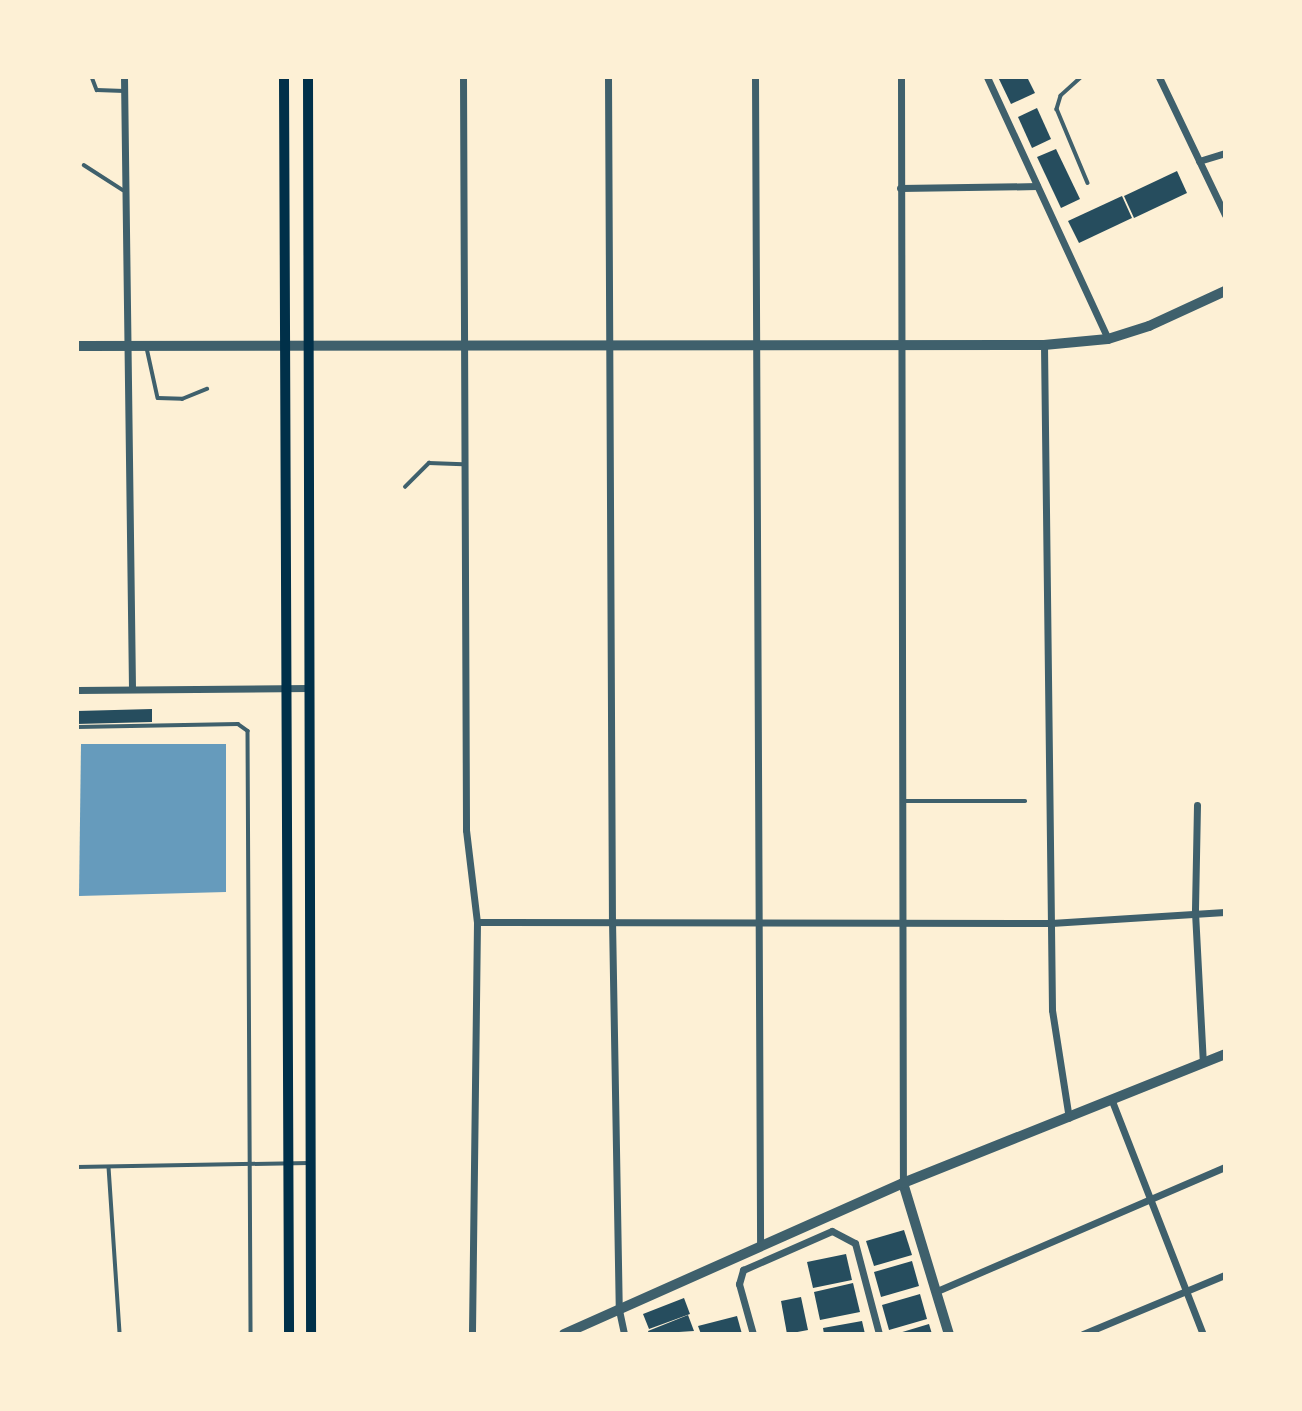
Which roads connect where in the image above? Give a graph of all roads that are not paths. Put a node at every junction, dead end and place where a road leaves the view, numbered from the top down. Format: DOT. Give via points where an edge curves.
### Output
graph roads {
  1 [pos="92,77"];
  2 [pos="124,77"];
  3 [pos="284,77"];
  4 [pos="308,77"];
  5 [pos="463,77"];
  6 [pos="608,77"];
  7 [pos="755,77"];
  8 [pos="901,77"];
  9 [pos="987,77"];
  10 [pos="1082,77"];
  11 [pos="1159,77"];
  12 [pos="124,91"];
  13 [pos="1225,153"];
  14 [pos="1199,161"];
  15 [pos="84,165"];
  16 [pos="1088,183"];
  17 [pos="1037,186"];
  18 [pos="900,188"];
  19 [pos="123,190"];
  20 [pos="1225,215"];
  21 [pos="1225,290"];
  22 [pos="1108,339"];
  23 [pos="285,343"];
  24 [pos="309,343"];
  25 [pos="610,344"];
  26 [pos="129,345"];
  27 [pos="146,345"];
  28 [pos="465,345"];
  29 [pos="899,345"];
  30 [pos="1044,345"];
  31 [pos="77,346"];
  32 [pos="756,346"];
  33 [pos="207,389"];
  34 [pos="466,464"];
  35 [pos="405,487"];
  36 [pos="287,688"];
  37 [pos="309,688"];
  38 [pos="77,690"];
  39 [pos="132,690"];
  40 [pos="77,727"];
  41 [pos="902,801"];
  42 [pos="1025,801"];
  43 [pos="1197,805"];
  44 [pos="1195,912"];
  45 [pos="1225,912"];
  46 [pos="612,920"];
  47 [pos="904,921"];
  48 [pos="477,922"];
  49 [pos="761,922"];
  50 [pos="1051,923"];
  51 [pos="1225,1054"];
  52 [pos="1203,1063"];
  53 [pos="1112,1101"];
  54 [pos="1069,1118"];
  55 [pos="252,1163"];
  56 [pos="289,1163"];
  57 [pos="311,1163"];
  58 [pos="77,1167"];
  59 [pos="109,1167"];
  60 [pos="1225,1167"];
  61 [pos="903,1183"];
  62 [pos="1150,1197"];
  63 [pos="760,1245"];
  64 [pos="1225,1275"];
  65 [pos="937,1291"];
  66 [pos="1186,1291"];
  67 [pos="619,1310"];
  68 [pos="1088,1333"];
  69 [pos="120,1334"];
  70 [pos="251,1334"];
  71 [pos="289,1334"];
  72 [pos="311,1334"];
  73 [pos="472,1334"];
  74 [pos="564,1334"];
  75 [pos="624,1334"];
  76 [pos="753,1334"];
  77 [pos="879,1334"];
  78 [pos="949,1334"];
  79 [pos="1203,1334"];
  1 -- 12 [label="lane" via="97,90"];
  2 -- 12 [label="street"];
  3 -- 23 [label="main road"];
  4 -- 24 [label="main road"];
  5 -- 28 [label="street"];
  6 -- 25 [label="street"];
  7 -- 32 [label="street"];
  8 -- 18 [label="street"];
  9 -- 17 [label="street"];
  10 -- 16 [label="lane" via="1061,96 1057,109"];
  11 -- 14 [label="street"];
  12 -- 19 [label="street"];
  13 -- 14 [label="street"];
  14 -- 20 [label="street"];
  15 -- 19 [label="lane"];
  17 -- 18 [label="street"];
  17 -- 22 [label="street"];
  18 -- 29 [label="street"];
  19 -- 26 [label="street"];
  21 -- 22 [label="street" via="1149,326"];
  22 -- 30 [label="street"];
  23 -- 24 [label="street"];
  23 -- 27 [label="street"];
  23 -- 36 [label="main road"];
  24 -- 28 [label="street"];
  24 -- 37 [label="main road"];
  25 -- 28 [label="street"];
  25 -- 32 [label="street"];
  25 -- 46 [label="street"];
  26 -- 27 [label="street"];
  26 -- 31 [label="street"];
  26 -- 39 [label="street"];
  27 -- 33 [label="lane" via="158,398 182,399"];
  28 -- 34 [label="street"];
  29 -- 30 [label="street"];
  29 -- 32 [label="street"];
  29 -- 41 [label="street"];
  30 -- 50 [label="street"];
  32 -- 49 [label="street"];
  34 -- 35 [label="lane" via="429,463"];
  34 -- 48 [label="street" via="466,830"];
  36 -- 37 [label="street"];
  36 -- 39 [label="street"];
  36 -- 56 [label="main road"];
  37 -- 57 [label="main road"];
  38 -- 39 [label="street"];
  40 -- 55 [label="lane" via="238,724 248,731"];
  41 -- 42 [label="lane"];
  41 -- 47 [label="street"];
  43 -- 44 [label="street"];
  44 -- 45 [label="street"];
  44 -- 50 [label="street"];
  44 -- 52 [label="street"];
  46 -- 48 [label="street"];
  46 -- 49 [label="street"];
  46 -- 67 [label="street"];
  47 -- 49 [label="street"];
  47 -- 50 [label="street"];
  47 -- 61 [label="street"];
  48 -- 73 [label="street"];
  49 -- 63 [label="street"];
  50 -- 54 [label="street" via="1052,1010"];
  51 -- 52 [label="street"];
  52 -- 53 [label="street"];
  53 -- 54 [label="street"];
  53 -- 62 [label="street"];
  54 -- 61 [label="street"];
  55 -- 56 [label="lane"];
  55 -- 59 [label="lane"];
  55 -- 70 [label="lane"];
  56 -- 57 [label="lane"];
  56 -- 71 [label="main road"];
  57 -- 72 [label="main road"];
  58 -- 59 [label="lane"];
  59 -- 69 [label="lane"];
  60 -- 62 [label="street"];
  61 -- 63 [label="street"];
  61 -- 65 [label="street"];
  62 -- 65 [label="street"];
  62 -- 66 [label="street"];
  63 -- 67 [label="street"];
  64 -- 66 [label="street"];
  65 -- 78 [label="street"];
  66 -- 68 [label="street"];
  66 -- 79 [label="street"];
  67 -- 74 [label="street"];
  67 -- 75 [label="street"];
  76 -- 77 [label="street" via="739,1284 743,1270 832,1231 855,1243"];
}
